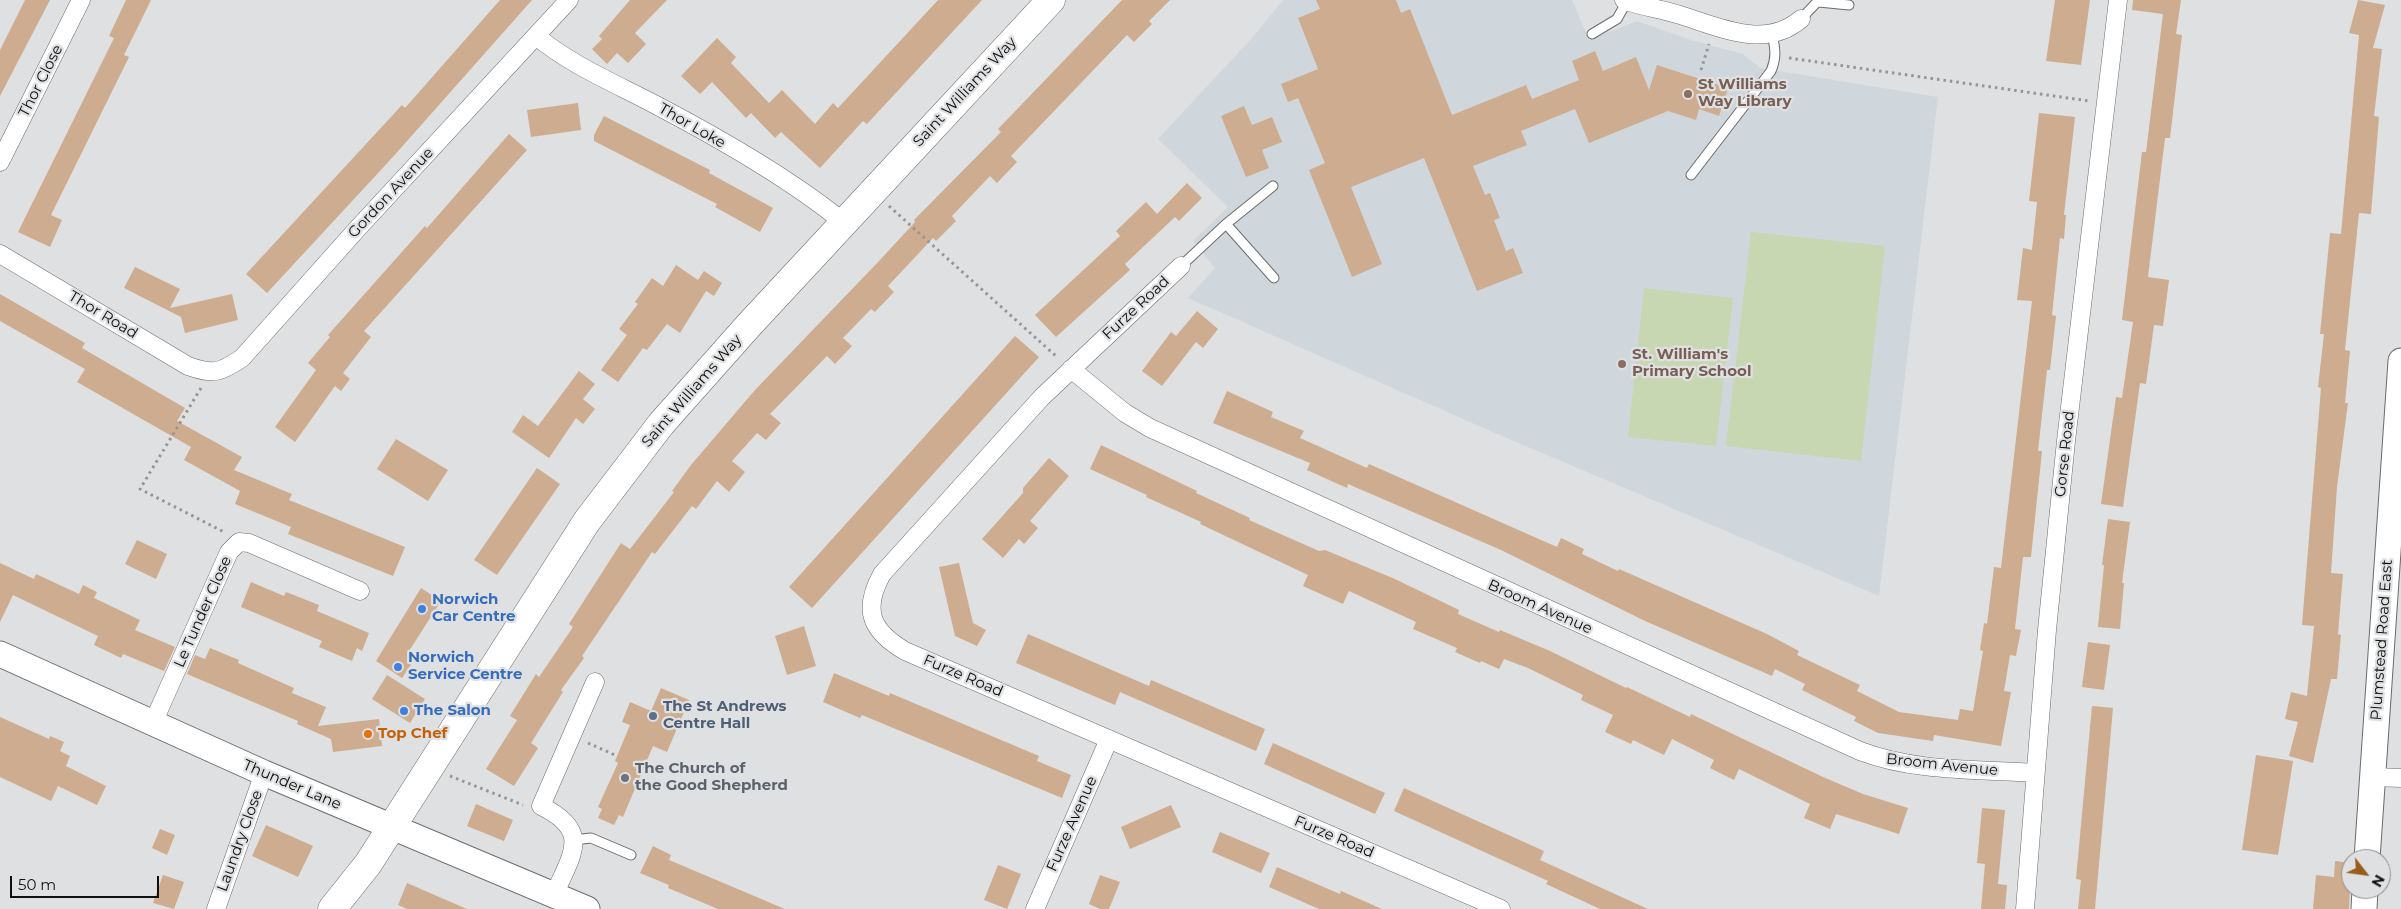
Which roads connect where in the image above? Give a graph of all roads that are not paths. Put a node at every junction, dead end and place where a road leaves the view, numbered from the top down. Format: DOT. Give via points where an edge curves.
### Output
graph roads {
  1 [pos="81,0"];
  2 [pos="569,0"];
  3 [pos="1051,0"];
  4 [pos="2118,0"];
  5 [pos="1626,1"];
  6 [pos="1819,1"];
  7 [pos="1849,5"];
  8 [pos="1801,19"];
  9 [pos="1772,33"];
  10 [pos="1592,34"];
  11 [pos="536,36"];
  12 [pos="0,162"];
  13 [pos="1691,175"];
  14 [pos="1273,186"];
  15 [pos="843,222"];
  16 [pos="1226,224"];
  17 [pos="0,254"];
  18 [pos="1181,266"];
  19 [pos="1274,278"];
  20 [pos="2401,361"];
  21 [pos="1071,369"];
  22 [pos="208,372"];
  23 [pos="360,591"];
  24 [pos="0,654"];
  25 [pos="595,682"];
  26 [pos="153,723"];
  27 [pos="1109,739"];
  28 [pos="264,773"];
  29 [pos="2035,773"];
  30 [pos="2373,777"];
  31 [pos="2401,778"];
  32 [pos="392,827"];
  33 [pos="574,840"];
  34 [pos="2368,849"];
  35 [pos="631,855"];
  36 [pos="554,895"];
  37 [pos="216,909"];
  38 [pos="332,909"];
  39 [pos="587,909"];
  40 [pos="1035,909"];
  41 [pos="1501,909"];
  42 [pos="2025,909"];
  1 -- 12 [label="street, Thor Close"];
  2 -- 11 [label="street, Gordon Avenue"];
  3 -- 15 [label="highway, Saint Williams Way"];
  4 -- 29 [label="street, Gorse Road" via="2066,441"];
  5 -- 9 [label="street" via="1752,36"];
  5 -- 10 [label="lane" via="1617,19"];
  6 -- 7 [label="lane"];
  6 -- 8 [label="lane"];
  8 -- 9 [label="street" via="1793,26"];
  9 -- 13 [label="lane" via="1776,56 1771,71"];
  11 -- 15 [label="street, Thor Loke" via="555,52 661,108 806,192"];
  11 -- 22 [label="street, Gordon Avenue" via="242,358 226,369"];
  14 -- 16 [label="lane"];
  15 -- 32 [label="highway, Saint Williams Way" via="661,424 587,521"];
  16 -- 18 [label="lane"];
  16 -- 19 [label="lane"];
  17 -- 22 [label="street, Thor Road" via="188,366"];
  18 -- 21 [label="street, Furze Road"];
  20 -- 30 [label="street, Plumstead Road East"];
  21 -- 27 [label="street, Furze Road" via="882,574 870,603 879,631 905,651"];
  21 -- 29 [label="street, Broom Avenue" via="1125,413 1150,428 1860,751 1904,763"];
  23 -- 26 [label="street, Le Tunder Close" via="249,543 239,542 230,552"];
  24 -- 26 [label="street, Thunder Lane"];
  25 -- 33 [label="street" via="541,806 561,816 570,827"];
  26 -- 28 [label="street, Thunder Lane"];
  27 -- 40 [label="street, Furze Avenue"];
  27 -- 41 [label="street, Furze Road"];
  28 -- 32 [label="street, Thunder Lane"];
  28 -- 37 [label="street, Laundry Close"];
  29 -- 42 [label="street, Gorse Road"];
  30 -- 31 [label="street"];
  30 -- 34 [label="street, Plumstead Road East"];
  32 -- 36 [label="street, Thunder Lane"];
  32 -- 38 [label="highway, Saint Williams Way"];
  33 -- 35 [label="lane" via="591,838"];
  33 -- 36 [label="street" via="573,852"];
  36 -- 39 [label="street, Thunder Lane"];
}
